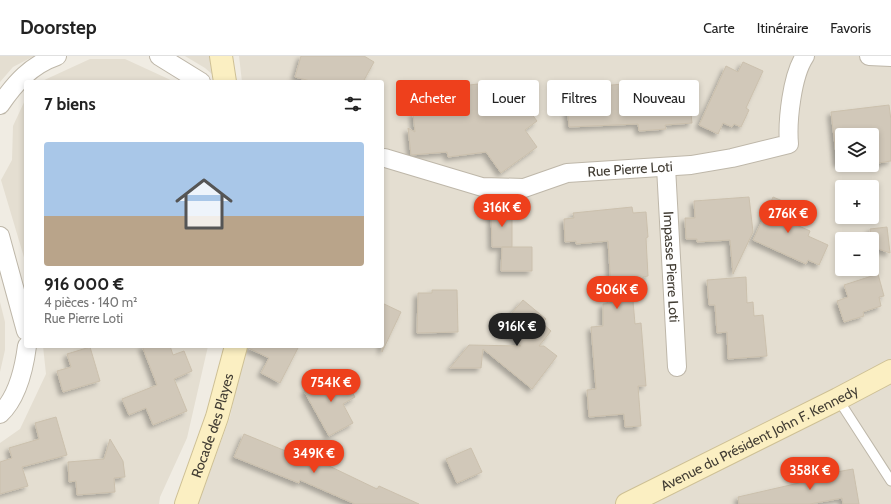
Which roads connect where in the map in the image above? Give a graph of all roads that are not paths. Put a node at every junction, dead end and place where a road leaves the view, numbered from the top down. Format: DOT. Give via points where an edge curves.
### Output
graph roads {
  1 [pos="57,56"];
  2 [pos="159,56"];
  3 [pos="221,56"];
  4 [pos="805,56"];
  5 [pos="869,56"];
  6 [pos="891,57"];
  7 [pos="198,80"];
  8 [pos="225,80"];
  9 [pos="0,105"];
  10 [pos="385,158"];
  11 [pos="666,167"];
  12 [pos="0,236"];
  13 [pos="24,324"];
  14 [pos="27,348"];
  15 [pos="235,348"];
  16 [pos="677,367"];
  17 [pos="891,371"];
  18 [pos="838,399"];
  19 [pos="0,414"];
  20 [pos="891,481"];
  21 [pos="186,504"];
  22 [pos="627,504"];
  1 -- 9 [label="street" via="26,73"];
  2 -- 7 [label="street"];
  3 -- 8 [label="main road"];
  4 -- 11 [label="street, Rue Pierre Loti" via="800,63 791,103 787,127 789,144 732,158"];
  5 -- 6 [label="street"];
  10 -- 11 [label="street, Rue Pierre Loti" via="482,187 524,188 567,173"];
  11 -- 16 [label="street, Impasse Pierre Loti"];
  12 -- 13 [label="street"];
  14 -- 19 [label="street" via="18,384 6,409"];
  15 -- 21 [label="main road, Rocade des Playes" via="217,417"];
  17 -- 18 [label="main road, Avenue du Président John F. Kennedy"];
  18 -- 20 [label="lane"];
  18 -- 22 [label="main road, Avenue du Président John F. Kennedy"];
}
